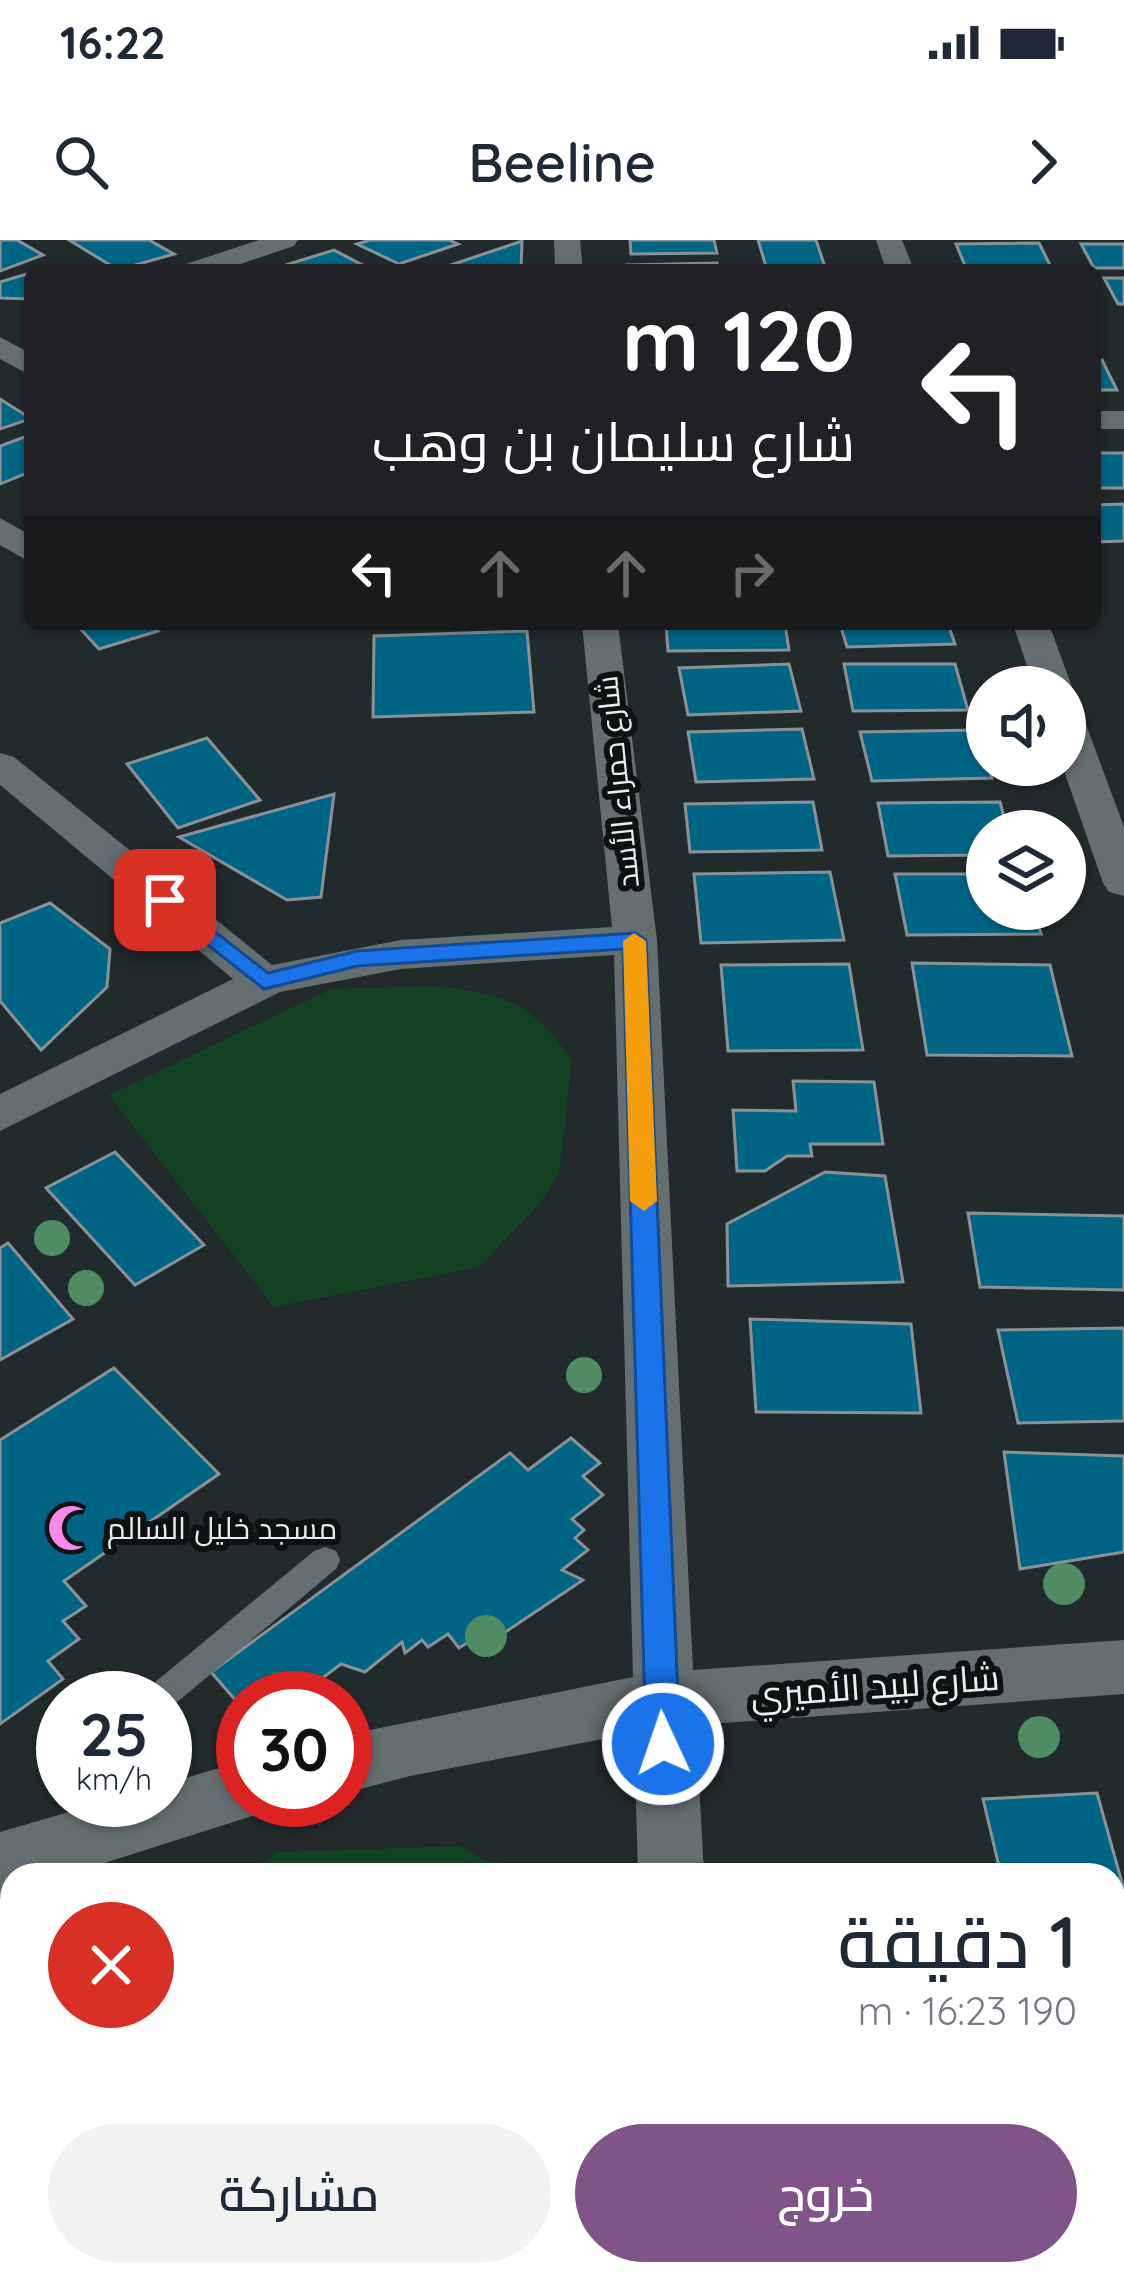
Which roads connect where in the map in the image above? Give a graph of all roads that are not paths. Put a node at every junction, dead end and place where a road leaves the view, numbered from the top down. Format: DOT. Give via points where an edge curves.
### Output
graph roads {
  1 [pos="285,240"];
  2 [pos="219,264"];
  3 [pos="0,528"];
  4 [pos="24,548"];
  5 [pos="601,630"];
  6 [pos="1033,630"];
  7 [pos="1046,666"];
  8 [pos="0,765"];
  9 [pos="1086,777"];
  10 [pos="1124,883"];
  11 [pos="635,940"];
  12 [pos="264,982"];
  13 [pos="0,1114"];
  14 [pos="325,1560"];
  15 [pos="1124,1667"];
  16 [pos="191,1671"];
  17 [pos="661,1700"];
  18 [pos="372,1757"];
  19 [pos="96,1827"];
  20 [pos="3,1863"];
  21 [pos="670,1863"];
  1 -- 2 [label="street"];
  3 -- 4 [label="street"];
  5 -- 11 [label="street, شارع حمراء الأسد"];
  6 -- 7 [label="street"];
  8 -- 12 [label="street"];
  9 -- 10 [label="street"];
  11 -- 12 [label="street" via="357,959"];
  11 -- 17 [label="street, شارع حمراء الأسد"];
  12 -- 13 [label="street"];
  14 -- 16 [label="lane"];
  15 -- 17 [label="street, شارع لبيد الأميري"];
  17 -- 18 [label="street, شارع لبيد الأميري"];
  17 -- 21 [label="street, شارع حمراء الأسد"];
  19 -- 20 [label="street"];
}
